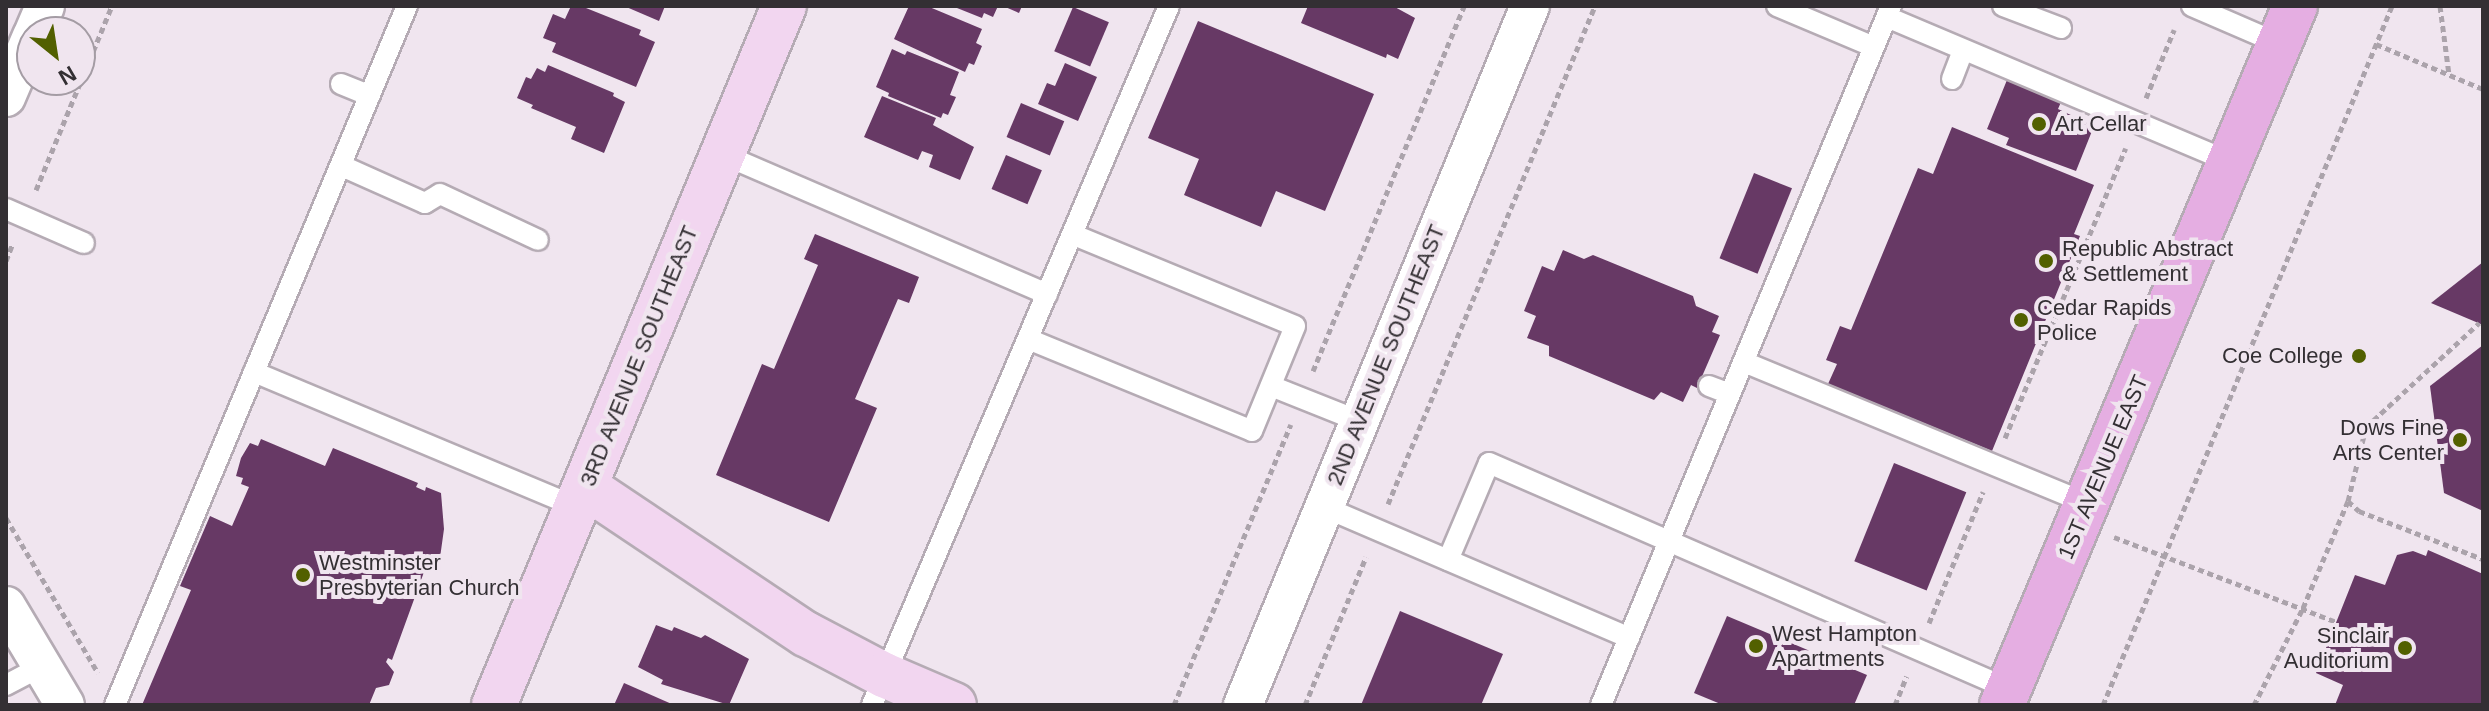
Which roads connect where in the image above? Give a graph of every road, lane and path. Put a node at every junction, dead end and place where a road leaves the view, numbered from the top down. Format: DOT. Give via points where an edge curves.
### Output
graph roads {
  1 [pos="112,6"];
  2 [pos="407,6"];
  3 [pos="784,6"];
  4 [pos="1169,6"];
  5 [pos="1464,6"];
  6 [pos="1530,6"];
  7 [pos="1595,6"];
  8 [pos="1777,6"];
  9 [pos="2003,6"];
  10 [pos="2392,6"];
  11 [pos="2440,6"];
  12 [pos="1889,12"];
  13 [pos="2185,13"];
  14 [pos="2288,25"];
  15 [pos="2061,28"];
  16 [pos="2376,44"];
  17 [pos="1874,47"];
  18 [pos="1963,50"];
  19 [pos="16,74"];
  20 [pos="2449,74"];
  21 [pos="1952,79"];
  22 [pos="341,84"];
  23 [pos="2483,89"];
  24 [pos="370,96"];
  25 [pos="6,97"];
  26 [pos="2136,123"];
  27 [pos="722,154"];
  28 [pos="2230,162"];
  29 [pos="342,166"];
  30 [pos="15,213"];
  31 [pos="1072,234"];
  32 [pos="538,240"];
  33 [pos="84,243"];
  34 [pos="6,261"];
  35 [pos="1047,294"];
  36 [pos="2479,323"];
  37 [pos="1028,339"];
  38 [pos="1744,362"];
  39 [pos="254,372"];
  40 [pos="1271,386"];
  41 [pos="1709,386"];
  42 [pos="1730,394"];
  43 [pos="1302,398"];
  44 [pos="1359,421"];
  45 [pos="1994,465"];
  46 [pos="581,497"];
  47 [pos="2348,501"];
  48 [pos="1324,507"];
  49 [pos="2084,514"];
  50 [pos="6,518"];
  51 [pos="1377,530"];
  52 [pos="1669,541"];
  53 [pos="2164,556"];
  54 [pos="2483,559"];
  55 [pos="1448,560"];
  56 [pos="6,606"];
  57 [pos="2303,608"];
  58 [pos="2337,622"];
  59 [pos="1629,638"];
  60 [pos="1918,649"];
  61 [pos="42,666"];
  62 [pos="6,685"];
  63 [pos="878,690"];
  64 [pos="2005,697"];
  65 [pos="116,704"];
  66 [pos="65,705"];
  67 [pos="494,705"];
  68 [pos="954,705"];
  69 [pos="1174,705"];
  70 [pos="1243,705"];
  71 [pos="1305,705"];
  72 [pos="1601,705"];
  73 [pos="1895,705"];
  74 [pos="2103,705"];
  75 [pos="2254,705"];
  1 -- 30 [label="path"];
  2 -- 24 [label="lane"];
  3 -- 27 [label="main road, 3RD AVENUE SOUTHEAST"];
  4 -- 31 [label="lane"];
  5 -- 43 [label="path"];
  6 -- 44 [label="street, 2ND AVENUE SOUTHEAST"];
  7 -- 51 [label="path"];
  8 -- 17 [label="lane"];
  9 -- 15 [label="lane"];
  10 -- 16 [label="path"];
  11 -- 20 [label="path"];
  12 -- 17 [label="lane"];
  12 -- 18 [label="lane"];
  13 -- 14 [label="lane"];
  13 -- 26 [label="path"];
  14 -- 28 [label="main road, 1ST AVENUE EAST"];
  16 -- 20 [label="path"];
  16 -- 53 [label="path"];
  17 -- 38 [label="lane"];
  18 -- 21 [label="lane"];
  18 -- 26 [label="lane"];
  19 -- 25 [label="street"];
  20 -- 23 [label="path"];
  22 -- 24 [label="lane"];
  24 -- 29 [label="lane"];
  26 -- 28 [label="lane"];
  26 -- 45 [label="path"];
  27 -- 35 [label="lane"];
  27 -- 46 [label="main road, 3RD AVENUE SOUTHEAST"];
  28 -- 49 [label="main road, 1ST AVENUE EAST"];
  29 -- 32 [label="lane" via="425,203 440,194"];
  29 -- 39 [label="lane"];
  30 -- 33 [label="lane"];
  30 -- 34 [label="path"];
  31 -- 35 [label="lane"];
  31 -- 40 [label="lane" via="1295,326"];
  35 -- 37 [label="lane"];
  36 -- 47 [label="path" via="2366,427"];
  37 -- 40 [label="lane" via="1252,431"];
  37 -- 63 [label="lane"];
  38 -- 42 [label="lane"];
  38 -- 45 [label="lane"];
  39 -- 46 [label="lane"];
  39 -- 65 [label="lane" via="141,618"];
  40 -- 43 [label="lane"];
  41 -- 42 [label="lane"];
  42 -- 52 [label="lane"];
  43 -- 44 [label="lane"];
  43 -- 69 [label="path"];
  44 -- 48 [label="street, 2ND AVENUE SOUTHEAST"];
  45 -- 49 [label="lane"];
  45 -- 60 [label="path"];
  46 -- 63 [label="main road" via="806,634"];
  46 -- 67 [label="main road, 3RD AVENUE SOUTHEAST"];
  47 -- 54 [label="path" via="2359,511"];
  47 -- 57 [label="path"];
  48 -- 51 [label="lane"];
  48 -- 70 [label="street, 2ND AVENUE SOUTHEAST"];
  49 -- 53 [label="path"];
  49 -- 64 [label="main road, 1ST AVENUE EAST"];
  50 -- 65 [label="path"];
  51 -- 55 [label="lane"];
  51 -- 71 [label="path"];
  52 -- 55 [label="lane" via="1489,463"];
  52 -- 59 [label="lane"];
  52 -- 60 [label="lane"];
  53 -- 57 [label="path"];
  53 -- 74 [label="path"];
  55 -- 59 [label="lane"];
  56 -- 61 [label="street"];
  57 -- 58 [label="path"];
  57 -- 75 [label="path"];
  59 -- 72 [label="lane"];
  60 -- 64 [label="lane"];
  60 -- 73 [label="path"];
  61 -- 62 [label="lane"];
  61 -- 66 [label="street"];
  63 -- 68 [label="main road"];
}
